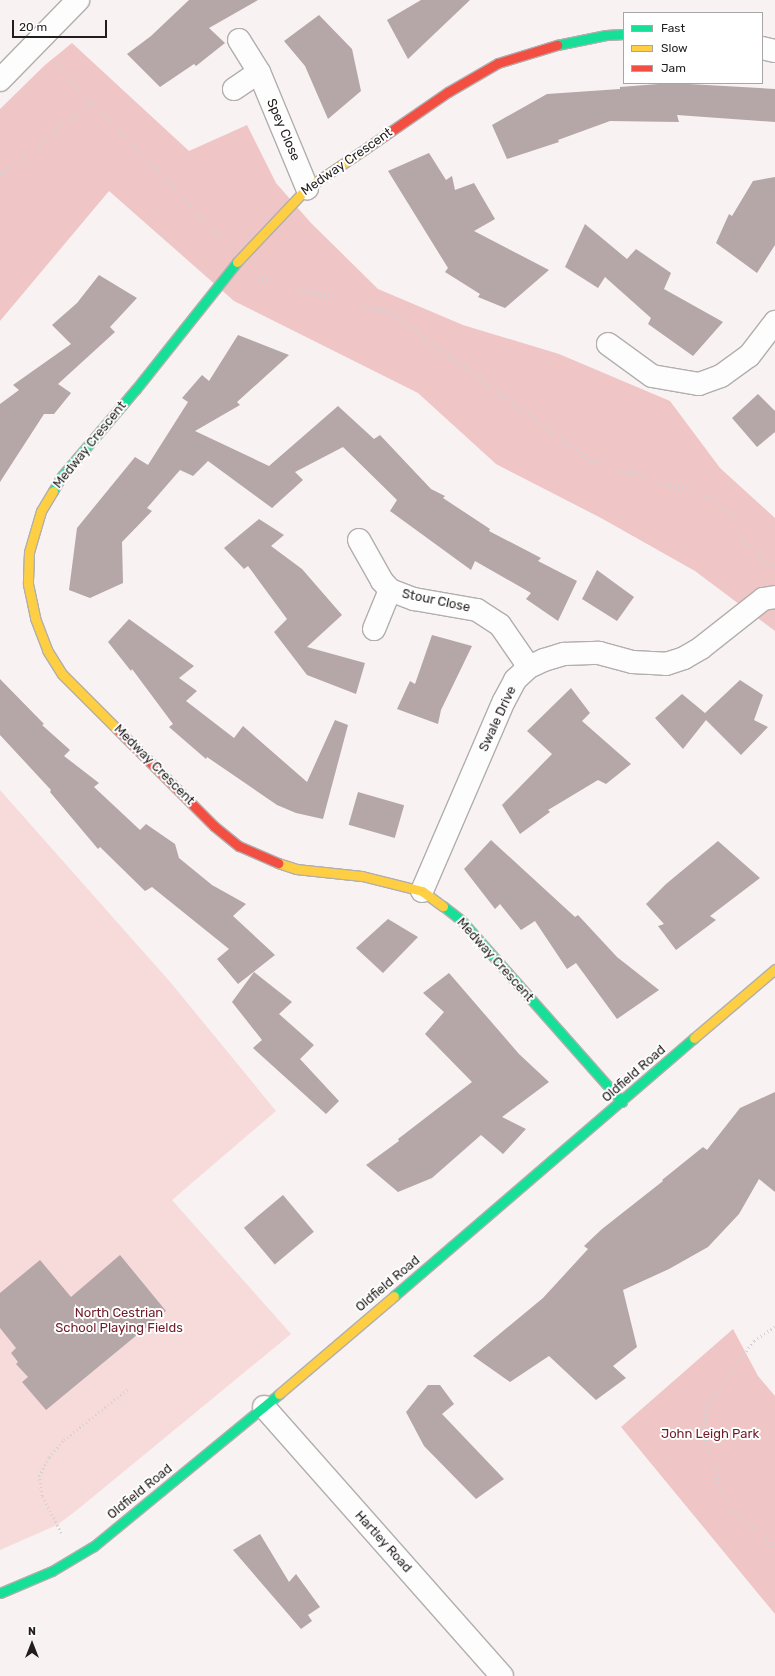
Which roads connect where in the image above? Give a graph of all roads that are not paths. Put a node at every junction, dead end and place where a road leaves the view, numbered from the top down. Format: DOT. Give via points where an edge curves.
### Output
graph roads {
  1 [pos="78,0"];
  2 [pos="623,34"];
  3 [pos="239,40"];
  4 [pos="763,48"];
  5 [pos="775,50"];
  6 [pos="259,72"];
  7 [pos="0,80"];
  8 [pos="234,89"];
  9 [pos="307,188"];
  10 [pos="775,322"];
  11 [pos="608,344"];
  12 [pos="359,540"];
  13 [pos="390,590"];
  14 [pos="775,597"];
  15 [pos="374,629"];
  16 [pos="529,667"];
  17 [pos="422,891"];
  18 [pos="775,969"];
  19 [pos="622,1102"];
  20 [pos="264,1408"];
  21 [pos="0,1593"];
  22 [pos="502,1676"];
  1 -- 7 [label="street"];
  2 -- 9 [label="street, Medway Crescent" via="550,46 498,63 448,92"];
  3 -- 6 [label="street, Spey Close"];
  4 -- 5 [label="street"];
  6 -- 8 [label="street"];
  6 -- 9 [label="street, Spey Close"];
  9 -- 17 [label="street, Medway Crescent" via="238,260 136,389 61,477 41,511 29,552 28,584 35,618 47,650 62,674 214,826 239,846 296,869 362,876"];
  10 -- 11 [label="street" via="749,356 721,376 699,384 652,376"];
  12 -- 13 [label="street, Stour Close" via="382,581"];
  13 -- 15 [label="street, Stour Close"];
  13 -- 16 [label="street, Stour Close" via="414,599 477,610 500,625"];
  14 -- 16 [label="street, Swale Drive" via="763,599 701,648 684,658 666,664 632,662 599,653 564,654"];
  16 -- 17 [label="street, Swale Drive" via="515,680 504,702"];
  17 -- 19 [label="street, Medway Crescent" via="461,920"];
  18 -- 19 [label="street, Oldfield Road"];
  19 -- 20 [label="street, Oldfield Road"];
  20 -- 21 [label="street, Oldfield Road" via="94,1546 52,1571"];
  20 -- 22 [label="street, Hartley Road"];
}
